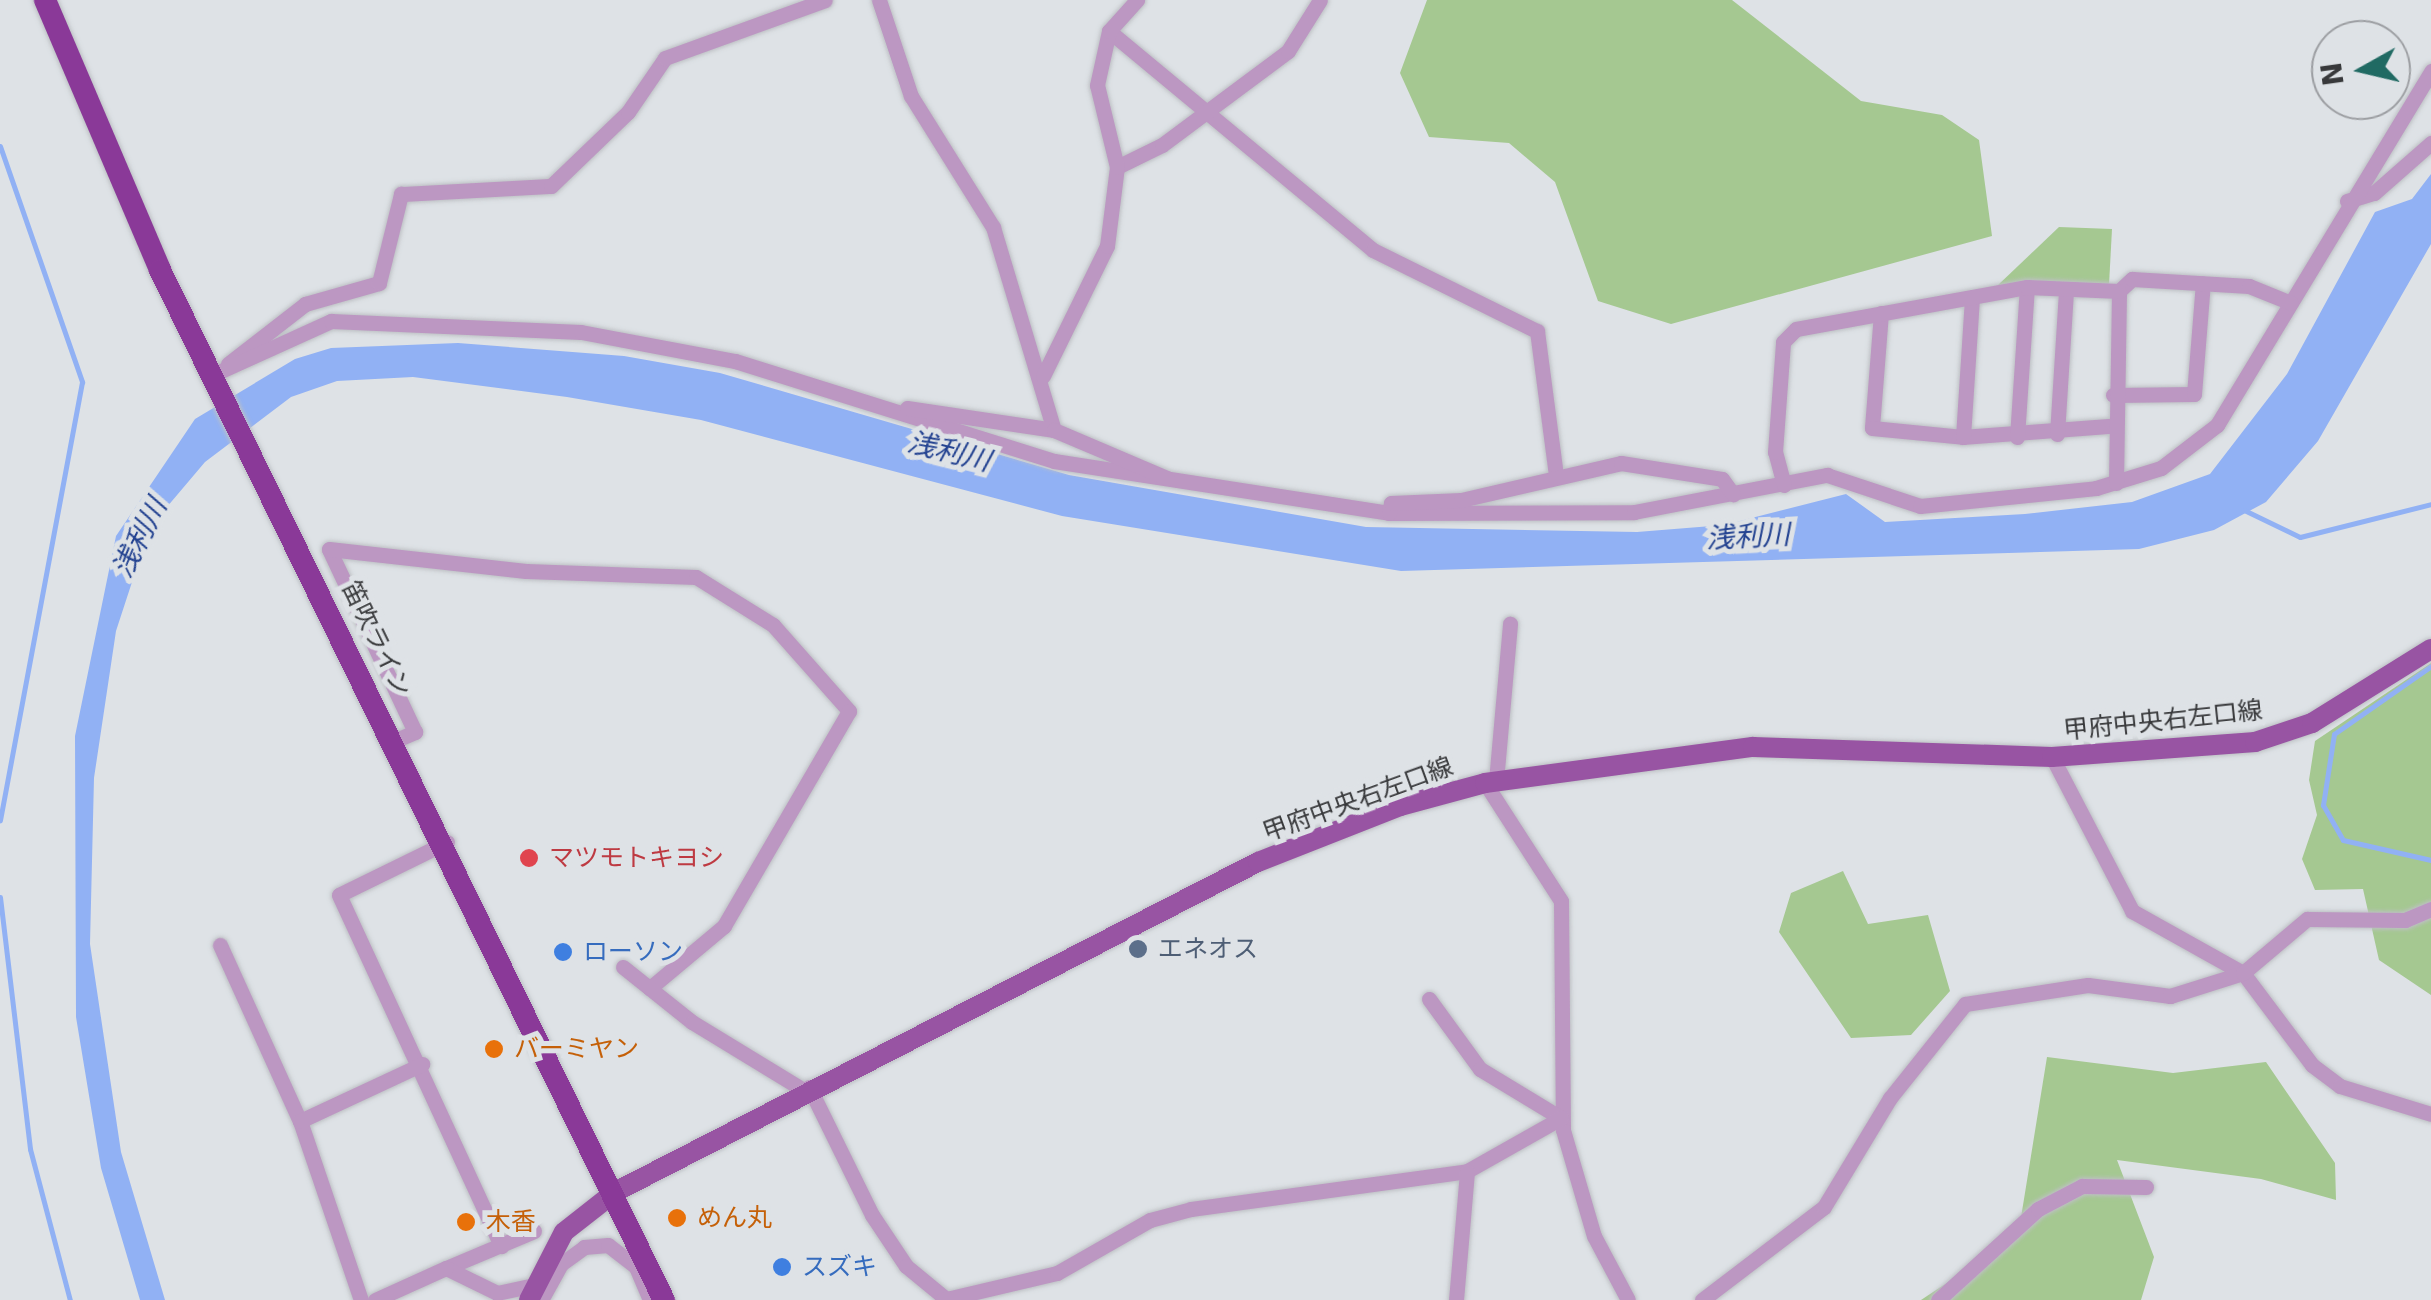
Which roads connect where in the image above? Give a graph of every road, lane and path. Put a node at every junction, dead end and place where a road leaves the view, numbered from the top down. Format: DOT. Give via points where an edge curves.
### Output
graph roads {
  1 [pos="45,0"];
  2 [pos="825,0"];
  3 [pos="880,0"];
  4 [pos="1138,0"];
  5 [pos="1320,0"];
  6 [pos="1109,31"];
  7 [pos="2431,71"];
  8 [pos="1201,108"];
  9 [pos="2431,142"];
  10 [pos="1116,167"];
  11 [pos="2347,201"];
  12 [pos="2203,283"];
  13 [pos="2027,287"];
  14 [pos="2066,289"];
  15 [pos="2118,290"];
  16 [pos="1972,297"];
  17 [pos="2291,303"];
  18 [pos="1881,314"];
  19 [pos="219,376"];
  20 [pos="1042,380"];
  21 [pos="2113,395"];
  22 [pos="881,406"];
  23 [pos="2111,426"];
  24 [pos="1054,430"];
  25 [pos="2058,434"];
  26 [pos="2017,436"];
  27 [pos="1963,438"];
  28 [pos="1556,474"];
  29 [pos="2116,483"];
  30 [pos="1784,485"];
  31 [pos="1188,489"];
  32 [pos="1733,494"];
  33 [pos="1389,513"];
  34 [pos="1510,624"];
  35 [pos="2431,648"];
  36 [pos="396,740"];
  37 [pos="2052,757"];
  38 [pos="1491,782"];
  39 [pos="446,842"];
  40 [pos="2431,908"];
  41 [pos="220,946"];
  42 [pos="623,966"];
  43 [pos="2243,973"];
  44 [pos="650,988"];
  45 [pos="1429,999"];
  46 [pos="422,1064"];
  47 [pos="807,1089"];
  48 [pos="2431,1114"];
  49 [pos="1561,1118"];
  50 [pos="300,1121"];
  51 [pos="1467,1171"];
  52 [pos="2146,1187"];
  53 [pos="614,1192"];
  54 [pos="534,1231"];
  55 [pos="501,1246"];
  56 [pos="446,1268"];
  57 [pos="535,1295"];
  58 [pos="972,1296"];
  59 [pos="943,1299"];
  60 [pos="361,1300"];
  61 [pos="375,1300"];
  62 [pos="650,1300"];
  63 [pos="664,1300"];
  64 [pos="1456,1300"];
  65 [pos="1628,1300"];
  66 [pos="1702,1300"];
  67 [pos="1938,1300"];
  1 -- 19 [label="highway, 笛吹ライン"];
  2 -- 19 [label="street" via="665,58 628,112 551,186 401,194 379,283 305,304"];
  3 -- 20 [label="street" via="910,96 993,227"];
  4 -- 6 [label="street"];
  5 -- 8 [label="street" via="1288,51"];
  6 -- 8 [label="street"];
  6 -- 10 [label="street" via="1098,84"];
  7 -- 11 [label="street"];
  8 -- 10 [label="street" via="1162,145"];
  8 -- 28 [label="street" via="1373,250 1537,331"];
  9 -- 11 [label="street" via="2374,193"];
  10 -- 20 [label="street" via="1108,246 1046,356"];
  11 -- 17 [label="street"];
  12 -- 15 [label="street" via="2132,279"];
  12 -- 17 [label="street" via="2249,286"];
  12 -- 21 [label="street" via="2194,394"];
  13 -- 14 [label="street"];
  13 -- 16 [label="street"];
  13 -- 26 [label="street"];
  14 -- 15 [label="street"];
  14 -- 25 [label="street"];
  15 -- 21 [label="street"];
  16 -- 18 [label="street"];
  16 -- 27 [label="street"];
  17 -- 29 [label="street" via="2217,425 2162,468"];
  18 -- 27 [label="street" via="1872,428"];
  18 -- 30 [label="street" via="1796,328 1783,342 1775,452"];
  19 -- 22 [label="street" via="330,321 422,320 636,339"];
  19 -- 36 [label="highway, 笛吹ライン"];
  20 -- 24 [label="street"];
  21 -- 23 [label="street"];
  22 -- 24 [label="street"];
  22 -- 31 [label="street" via="1054,461"];
  23 -- 25 [label="street"];
  23 -- 29 [label="street"];
  24 -- 31 [label="street"];
  25 -- 26 [label="street"];
  26 -- 27 [label="street"];
  28 -- 32 [label="street" via="1621,463 1722,480"];
  28 -- 33 [label="street" via="1460,500 1390,503"];
  29 -- 30 [label="street" via="1920,506 1861,481 1826,475"];
  30 -- 32 [label="street"];
  31 -- 33 [label="street"];
  32 -- 33 [label="street" via="1634,512"];
  34 -- 38 [label="street"];
  35 -- 37 [label="main road, 甲府中央右左口線" via="2312,723 2255,742"];
  36 -- 39 [label="highway, 笛吹ライン"];
  36 -- 44 [label="street" via="415,732 329,549 526,571 696,577 773,625 848,711 724,926"];
  37 -- 38 [label="main road, 甲府中央右左口線" via="1753,747"];
  37 -- 43 [label="street" via="2132,911"];
  38 -- 47 [label="main road, 甲府中央右左口線" via="1258,862"];
  38 -- 49 [label="street" via="1561,901"];
  39 -- 46 [label="street" via="339,895"];
  39 -- 53 [label="highway, 笛吹ライン"];
  40 -- 43 [label="street" via="2405,920 2307,919"];
  41 -- 50 [label="street"];
  42 -- 44 [label="street"];
  43 -- 48 [label="street" via="2312,1065 2340,1086"];
  43 -- 66 [label="street" via="2170,996 2088,985 1965,1004 1874,1121 1824,1207"];
  44 -- 47 [label="street"];
  45 -- 49 [label="street" via="1480,1069"];
  46 -- 50 [label="street"];
  46 -- 55 [label="street"];
  47 -- 53 [label="main road, 甲府中央右左口線"];
  47 -- 59 [label="street" via="872,1214 906,1266"];
  49 -- 51 [label="street"];
  49 -- 65 [label="street" via="1594,1236"];
  50 -- 60 [label="street"];
  51 -- 58 [label="street" via="1191,1208 1150,1220 1057,1272"];
  51 -- 64 [label="street"];
  52 -- 67 [label="street" via="2082,1186 2038,1209"];
  53 -- 57 [label="main road, 甲府中央右左口線" via="564,1232"];
  53 -- 63 [label="highway, 笛吹ライン"];
  54 -- 55 [label="street"];
  55 -- 56 [label="street"];
  56 -- 57 [label="street" via="497,1293"];
  56 -- 61 [label="street"];
  57 -- 62 [label="street" via="584,1246 608,1245 636,1266"];
  58 -- 59 [label="street"];
}
